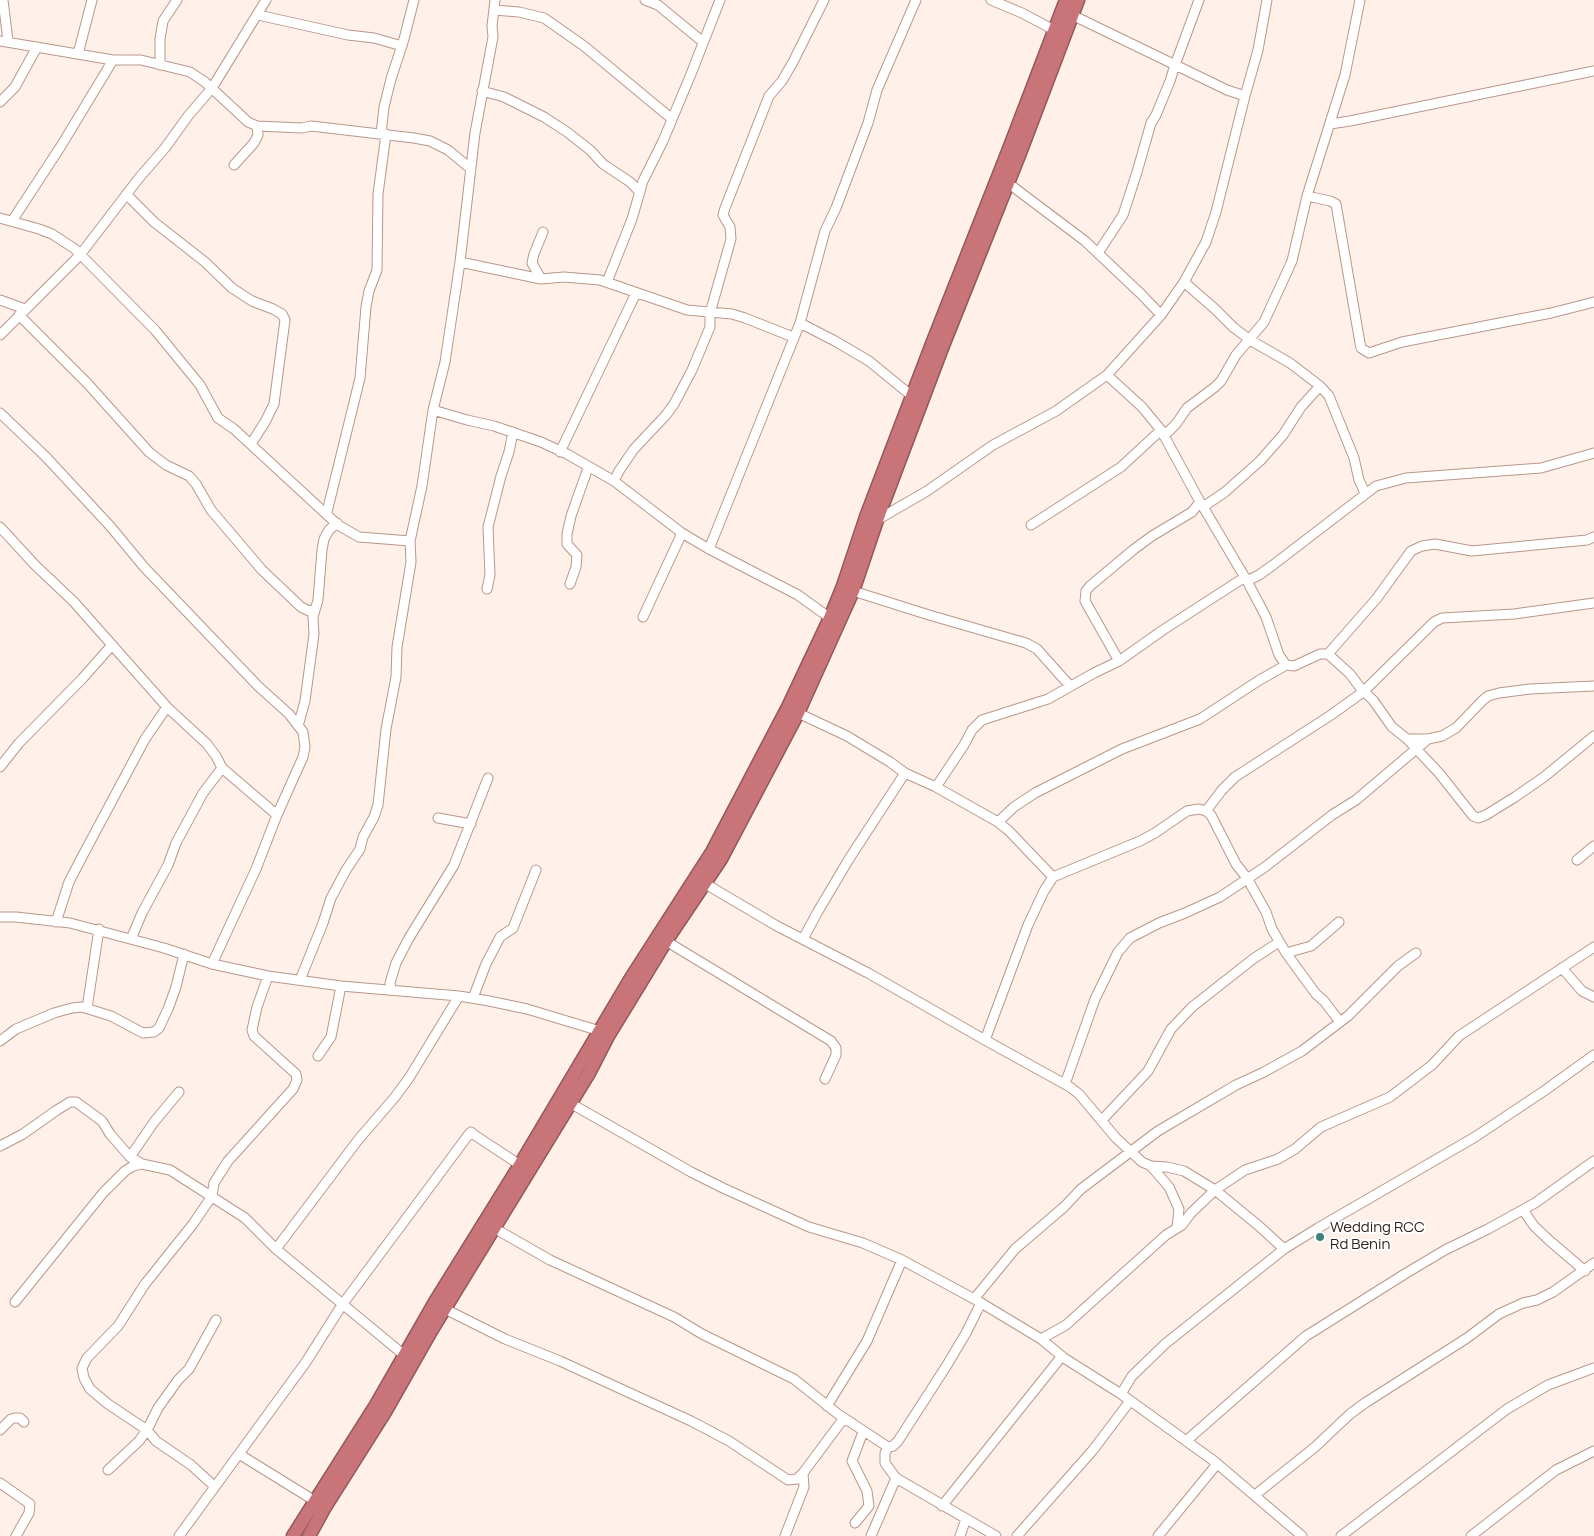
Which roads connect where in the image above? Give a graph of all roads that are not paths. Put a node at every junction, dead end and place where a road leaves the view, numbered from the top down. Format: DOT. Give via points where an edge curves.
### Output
graph roads {
  1 [pos="3,0"];
  2 [pos="92,0"];
  3 [pos="177,0"];
  4 [pos="266,0"];
  5 [pos="414,0"];
  6 [pos="495,0"];
  7 [pos="645,0"];
  8 [pos="720,0"];
  9 [pos="824,0"];
  10 [pos="916,0"];
  11 [pos="991,0"];
  12 [pos="1066,0"];
  13 [pos="1078,0"];
  14 [pos="1199,0"];
  15 [pos="1266,0"];
  16 [pos="1360,0"];
  17 [pos="494,10"];
  18 [pos="258,14"];
  19 [pos="1072,15"];
  20 [pos="1054,30"];
  21 [pos="4,41"];
  22 [pos="703,42"];
  23 [pos="402,46"];
  24 [pos="37,47"];
  25 [pos="78,54"];
  26 [pos="113,60"];
  27 [pos="160,65"];
  28 [pos="1175,65"];
  29 [pos="1594,71"];
  30 [pos="212,88"];
  31 [pos="482,91"];
  32 [pos="1245,96"];
  33 [pos="0,102"];
  34 [pos="672,119"];
  35 [pos="1330,124"];
  36 [pos="258,126"];
  37 [pos="383,134"];
  38 [pos="234,166"];
  39 [pos="471,169"];
  40 [pos="1008,183"];
  41 [pos="640,192"];
  42 [pos="127,194"];
  43 [pos="1307,196"];
  44 [pos="0,218"];
  45 [pos="12,221"];
  46 [pos="543,232"];
  47 [pos="1098,254"];
  48 [pos="80,255"];
  49 [pos="460,262"];
  50 [pos="541,279"];
  51 [pos="607,282"];
  52 [pos="1184,282"];
  53 [pos="636,293"];
  54 [pos="0,300"];
  55 [pos="1594,302"];
  56 [pos="22,312"];
  57 [pos="710,313"];
  58 [pos="1161,315"];
  59 [pos="800,323"];
  60 [pos="0,335"];
  61 [pos="793,337"];
  62 [pos="1250,340"];
  63 [pos="1107,374"];
  64 [pos="1320,386"];
  65 [pos="913,397"];
  66 [pos="433,410"];
  67 [pos="0,413"];
  68 [pos="513,432"];
  69 [pos="1162,433"];
  70 [pos="251,444"];
  71 [pos="560,452"];
  72 [pos="1594,453"];
  73 [pos="588,468"];
  74 [pos="614,481"];
  75 [pos="1366,493"];
  76 [pos="1201,504"];
  77 [pos="327,512"];
  78 [pos="877,520"];
  79 [pos="337,523"];
  80 [pos="1031,526"];
  81 [pos="0,527"];
  82 [pos="682,533"];
  83 [pos="1594,537"];
  84 [pos="410,541"];
  85 [pos="709,549"];
  86 [pos="1246,579"];
  87 [pos="570,584"];
  88 [pos="487,589"];
  89 [pos="853,591"];
  90 [pos="1594,603"];
  91 [pos="314,610"];
  92 [pos="642,617"];
  93 [pos="830,618"];
  94 [pos="112,645"];
  95 [pos="1328,654"];
  96 [pos="1119,661"];
  97 [pos="1286,665"];
  98 [pos="1070,686"];
  99 [pos="1594,686"];
  100 [pos="1363,692"];
  101 [pos="167,707"];
  102 [pos="798,712"];
  103 [pos="298,726"];
  104 [pos="1594,736"];
  105 [pos="1407,739"];
  106 [pos="1428,739"];
  107 [pos="1416,750"];
  108 [pos="1,763"];
  109 [pos="222,768"];
  110 [pos="905,773"];
  111 [pos="488,778"];
  112 [pos="936,787"];
  113 [pos="1206,810"];
  114 [pos="277,815"];
  115 [pos="438,818"];
  116 [pos="998,822"];
  117 [pos="471,824"];
  118 [pos="1594,846"];
  119 [pos="1577,860"];
  120 [pos="536,870"];
  121 [pos="1053,876"];
  122 [pos="1247,878"];
  123 [pos="704,883"];
  124 [pos="0,917"];
  125 [pos="56,922"];
  126 [pos="1340,922"];
  127 [pos="99,929"];
  128 [pos="131,938"];
  129 [pos="803,939"];
  130 [pos="666,941"];
  131 [pos="1279,942"];
  132 [pos="1594,947"];
  133 [pos="1286,953"];
  134 [pos="1416,953"];
  135 [pos="184,954"];
  136 [pos="212,964"];
  137 [pos="1562,968"];
  138 [pos="268,976"];
  139 [pos="300,980"];
  140 [pos="340,986"];
  141 [pos="391,989"];
  142 [pos="459,996"];
  143 [pos="1594,997"];
  144 [pos="473,998"];
  145 [pos="86,1008"];
  146 [pos="1340,1022"];
  147 [pos="600,1031"];
  148 [pos="984,1040"];
  149 [pos="0,1041"];
  150 [pos="1594,1054"];
  151 [pos="318,1056"];
  152 [pos="825,1079"];
  153 [pos="1065,1084"];
  154 [pos="179,1092"];
  155 [pos="570,1102"];
  156 [pos="1102,1120"];
  157 [pos="0,1146"];
  158 [pos="1131,1152"];
  159 [pos="130,1157"];
  160 [pos="1594,1161"];
  161 [pos="142,1164"];
  162 [pos="520,1165"];
  163 [pos="1151,1166"];
  164 [pos="1215,1190"];
  165 [pos="212,1196"];
  166 [pos="1523,1210"];
  167 [pos="494,1228"];
  168 [pos="1177,1228"];
  169 [pos="276,1249"];
  170 [pos="1284,1250"];
  171 [pos="902,1260"];
  172 [pos="1594,1263"];
  173 [pos="1585,1271"];
  174 [pos="977,1301"];
  175 [pos="15,1302"];
  176 [pos="342,1305"];
  177 [pos="445,1310"];
  178 [pos="216,1320"];
  179 [pos="1041,1339"];
  180 [pos="404,1356"];
  181 [pos="1062,1356"];
  182 [pos="1594,1368"];
  183 [pos="1121,1394"];
  184 [pos="1130,1401"];
  185 [pos="827,1406"];
  186 [pos="844,1418"];
  187 [pos="24,1422"];
  188 [pos="0,1430"];
  189 [pos="147,1430"];
  190 [pos="863,1432"];
  191 [pos="1186,1441"];
  192 [pos="888,1446"];
  193 [pos="1594,1451"];
  194 [pos="239,1454"];
  195 [pos="1217,1464"];
  196 [pos="108,1470"];
  197 [pos="803,1473"];
  198 [pos="896,1478"];
  199 [pos="0,1483"];
  200 [pos="214,1486"];
  201 [pos="1255,1495"];
  202 [pos="315,1501"];
  203 [pos="942,1506"];
  204 [pos="966,1519"];
  205 [pos="855,1524"];
  206 [pos="16,1536"];
  207 [pos="179,1536"];
  208 [pos="293,1536"];
  209 [pos="309,1536"];
  210 [pos="785,1536"];
  211 [pos="871,1536"];
  212 [pos="960,1536"];
  213 [pos="996,1536"];
  214 [pos="1017,1536"];
  215 [pos="1158,1536"];
  216 [pos="1302,1536"];
  217 [pos="1341,1536"];
  218 [pos="1471,1536"];
  1 -- 21 [label="street"];
  2 -- 25 [label="street"];
  3 -- 27 [label="street" via="163,21"];
  4 -- 18 [label="street"];
  5 -- 23 [label="street"];
  6 -- 17 [label="street"];
  7 -- 22 [label="street" via="658,5"];
  8 -- 22 [label="street"];
  9 -- 57 [label="street" via="793,62 769,96 725,208 723,215 730,227 731,239"];
  10 -- 59 [label="street" via="877,90 868,123 825,231"];
  11 -- 20 [label="street"];
  12 -- 20 [label="highway"];
  13 -- 19 [label="highway"];
  14 -- 28 [label="street"];
  15 -- 32 [label="street" via="1258,50"];
  16 -- 35 [label="street" via="1346,75"];
  17 -- 31 [label="street" via="493,37"];
  17 -- 34 [label="street" via="544,18 584,46"];
  18 -- 23 [label="street"];
  18 -- 30 [label="street"];
  19 -- 28 [label="street"];
  19 -- 40 [label="highway"];
  20 -- 65 [label="highway"];
  21 -- 24 [label="street"];
  22 -- 34 [label="street"];
  23 -- 37 [label="street" via="384,107"];
  24 -- 25 [label="street"];
  24 -- 33 [label="street" via="15,87"];
  25 -- 26 [label="street"];
  26 -- 27 [label="street" via="141,60"];
  26 -- 45 [label="street"];
  27 -- 30 [label="street" via="190,72"];
  28 -- 32 [label="street"];
  28 -- 47 [label="street" via="1151,123 1123,215"];
  29 -- 35 [label="street"];
  30 -- 36 [label="street" via="248,122"];
  30 -- 42 [label="street"];
  31 -- 39 [label="street"];
  31 -- 41 [label="street" via="504,97 544,117"];
  32 -- 52 [label="street" via="1211,227"];
  34 -- 41 [label="street"];
  35 -- 43 [label="street"];
  36 -- 37 [label="street" via="311,126"];
  36 -- 38 [label="street" via="254,143"];
  37 -- 39 [label="street" via="430,141 448,150"];
  37 -- 77 [label="street" via="377,270 366,307 360,378"];
  39 -- 49 [label="street"];
  40 -- 47 [label="street"];
  40 -- 78 [label="highway"];
  41 -- 51 [label="street"];
  42 -- 48 [label="street"];
  42 -- 70 [label="street" via="154,222 232,288 252,302 273,308 285,320 274,404"];
  43 -- 55 [label="street" via="1336,204 1361,348 1369,353 1402,342"];
  43 -- 62 [label="street" via="1292,261 1264,322"];
  44 -- 45 [label="street"];
  45 -- 48 [label="street" via="52,234"];
  46 -- 50 [label="street" via="532,263"];
  47 -- 58 [label="street"];
  48 -- 56 [label="street"];
  48 -- 70 [label="street" via="155,330 200,385 218,418"];
  49 -- 50 [label="street"];
  49 -- 66 [label="street" via="445,362"];
  50 -- 51 [label="street" via="588,278"];
  51 -- 53 [label="street"];
  52 -- 58 [label="street"];
  52 -- 62 [label="street"];
  53 -- 57 [label="street" via="687,310"];
  53 -- 71 [label="street"];
  54 -- 56 [label="street"];
  56 -- 60 [label="street"];
  56 -- 91 [label="street" via="149,452 196,484 210,510 262,570 301,607"];
  57 -- 61 [label="street" via="732,314"];
  57 -- 74 [label="street" via="710,327 678,399 634,449"];
  58 -- 63 [label="street"];
  59 -- 61 [label="street"];
  59 -- 65 [label="street" via="868,361"];
  61 -- 85 [label="street"];
  62 -- 64 [label="street" via="1290,363"];
  62 -- 69 [label="street" via="1215,387"];
  63 -- 69 [label="street" via="1142,407"];
  63 -- 78 [label="street" via="1056,411 993,445"];
  64 -- 75 [label="street" via="1329,396"];
  64 -- 76 [label="street" via="1260,460 1225,492"];
  65 -- 93 [label="highway"];
  66 -- 68 [label="street"];
  66 -- 84 [label="street"];
  67 -- 103 [label="street" via="46,457 144,567"];
  68 -- 71 [label="street"];
  68 -- 88 [label="street" via="488,527 490,575"];
  69 -- 76 [label="street"];
  69 -- 80 [label="street" via="1120,467"];
  70 -- 77 [label="street"];
  71 -- 73 [label="street"];
  72 -- 75 [label="street" via="1541,468 1397,479"];
  73 -- 74 [label="street"];
  73 -- 87 [label="street" via="567,534 567,544 577,555"];
  74 -- 82 [label="street"];
  75 -- 86 [label="street" via="1273,565"];
  76 -- 86 [label="street"];
  76 -- 96 [label="street" via="1133,550 1086,592 1085,601"];
  77 -- 79 [label="street"];
  78 -- 89 [label="highway"];
  79 -- 84 [label="street" via="359,537"];
  79 -- 91 [label="street" via="324,539 318,600"];
  81 -- 94 [label="street"];
  82 -- 85 [label="street"];
  82 -- 92 [label="street"];
  83 -- 95 [label="street" via="1472,551 1435,544 1422,546 1411,551 1377,598"];
  84 -- 139 [label="street" via="411,562 378,805 360,849 331,898"];
  85 -- 93 [label="street" via="798,595"];
  86 -- 96 [label="street"];
  86 -- 97 [label="street"];
  89 -- 98 [label="street" via="1026,642 1037,649"];
  89 -- 102 [label="highway"];
  90 -- 100 [label="street" via="1514,614 1442,618 1434,622"];
  91 -- 103 [label="street" via="305,701"];
  93 -- 147 [label="highway" via="788,707 712,852"];
  94 -- 101 [label="street"];
  94 -- 108 [label="street"];
  95 -- 97 [label="street" via="1312,656 1294,666"];
  95 -- 100 [label="street" via="1350,674"];
  96 -- 98 [label="street"];
  97 -- 116 [label="street" via="1200,719 1122,749 1034,793"];
  98 -- 112 [label="street" via="1037,703 980,722"];
  99 -- 106 [label="street" via="1530,689 1488,696 1456,728"];
  100 -- 105 [label="street" via="1373,700 1392,727"];
  100 -- 113 [label="street" via="1235,777"];
  101 -- 109 [label="street" via="207,744"];
  101 -- 125 [label="street" via="145,739 82,855"];
  102 -- 110 [label="street" via="848,736"];
  102 -- 123 [label="highway" via="721,859"];
  103 -- 114 [label="street" via="304,737 303,757"];
  104 -- 107 [label="street" via="1529,787 1478,818 1468,812 1439,773"];
  105 -- 106 [label="street"];
  105 -- 107 [label="street"];
  106 -- 107 [label="street"];
  107 -- 122 [label="street" via="1356,800"];
  109 -- 114 [label="street"];
  109 -- 128 [label="street" via="176,843"];
  110 -- 112 [label="street"];
  110 -- 129 [label="street" via="849,859"];
  111 -- 117 [label="street"];
  112 -- 116 [label="street"];
  113 -- 121 [label="street" via="1187,811 1148,837"];
  113 -- 122 [label="street"];
  114 -- 136 [label="street"];
  115 -- 117 [label="street"];
  116 -- 121 [label="street"];
  117 -- 141 [label="street" via="454,865 396,963"];
  118 -- 119 [label="street"];
  120 -- 144 [label="street" via="517,919 511,930 500,937"];
  121 -- 148 [label="street" via="1028,925"];
  122 -- 131 [label="street"];
  122 -- 153 [label="street" via="1220,897 1139,932 1124,943 1095,999"];
  123 -- 129 [label="street"];
  123 -- 130 [label="highway"];
  124 -- 125 [label="street"];
  125 -- 127 [label="street"];
  126 -- 133 [label="street" via="1311,946"];
  127 -- 128 [label="street"];
  127 -- 145 [label="street"];
  128 -- 135 [label="street"];
  129 -- 148 [label="street"];
  130 -- 152 [label="street" via="831,1041 836,1048 836,1056"];
  130 -- 155 [label="highway"];
  131 -- 133 [label="street"];
  131 -- 156 [label="street" via="1192,1007 1171,1029 1148,1071"];
  132 -- 137 [label="street"];
  133 -- 146 [label="street"];
  134 -- 146 [label="street"];
  135 -- 136 [label="street"];
  135 -- 145 [label="street" via="168,1009 154,1032 143,1033 111,1016"];
  136 -- 138 [label="street"];
  137 -- 143 [label="street" via="1582,991"];
  137 -- 164 [label="street" via="1460,1036 1432,1065 1390,1097 1321,1127 1295,1149 1278,1159 1245,1170"];
  138 -- 139 [label="street"];
  138 -- 165 [label="street" via="256,1006 252,1030 254,1036 293,1071 297,1080 293,1089 228,1161 214,1183"];
  139 -- 140 [label="street"];
  140 -- 141 [label="street"];
  140 -- 151 [label="street" via="331,1037"];
  141 -- 142 [label="street"];
  142 -- 144 [label="street"];
  142 -- 169 [label="street" via="409,1078"];
  144 -- 147 [label="street" via="527,1009"];
  145 -- 149 [label="street" via="54,1013 16,1029"];
  146 -- 158 [label="street" via="1302,1051 1158,1131"];
  147 -- 162 [label="highway"];
  148 -- 153 [label="street"];
  150 -- 170 [label="street" via="1475,1137"];
  153 -- 156 [label="street" via="1079,1094"];
  154 -- 159 [label="street"];
  155 -- 167 [label="highway"];
  155 -- 171 [label="street" via="723,1188 809,1227 863,1243"];
  156 -- 158 [label="street"];
  157 -- 159 [label="street" via="70,1102 76,1102 102,1121"];
  158 -- 163 [label="street"];
  158 -- 174 [label="street" via="1081,1190 1015,1249"];
  159 -- 161 [label="street"];
  160 -- 166 [label="street"];
  161 -- 165 [label="street" via="170,1170"];
  161 -- 175 [label="street" via="125,1171 109,1187"];
  162 -- 176 [label="street" via="471,1132"];
  162 -- 180 [label="highway"];
  163 -- 164 [label="street" via="1184,1171"];
  163 -- 168 [label="street" via="1176,1200 1179,1209"];
  164 -- 168 [label="street"];
  164 -- 170 [label="street"];
  165 -- 169 [label="street" via="245,1218"];
  165 -- 189 [label="street" via="145,1284 118,1326 87,1358 82,1368 90,1389"];
  166 -- 173 [label="street" via="1534,1226"];
  166 -- 191 [label="street" via="1416,1267 1306,1336"];
  167 -- 177 [label="highway"];
  167 -- 185 [label="street" via="550,1260 772,1367 801,1384"];
  168 -- 179 [label="street" via="1066,1325"];
  169 -- 176 [label="street"];
  170 -- 183 [label="street" via="1165,1344 1132,1376"];
  171 -- 174 [label="street"];
  171 -- 185 [label="street" via="867,1341"];
  172 -- 173 [label="street"];
  173 -- 201 [label="street" via="1553,1292 1499,1314 1468,1338 1365,1403"];
  174 -- 179 [label="street"];
  174 -- 192 [label="street" via="966,1333 952,1357 898,1441"];
  176 -- 180 [label="street"];
  176 -- 194 [label="street" via="306,1362"];
  177 -- 197 [label="street" via="691,1421 729,1441 788,1480"];
  177 -- 209 [label="highway"];
  178 -- 189 [label="street" via="189,1369 158,1408"];
  179 -- 181 [label="street"];
  180 -- 202 [label="highway"];
  181 -- 183 [label="street"];
  181 -- 203 [label="street"];
  182 -- 217 [label="street" via="1548,1385 1506,1409"];
  183 -- 184 [label="street"];
  184 -- 191 [label="street"];
  184 -- 214 [label="street" via="1093,1450"];
  185 -- 186 [label="street"];
  186 -- 190 [label="street"];
  186 -- 197 [label="street"];
  187 -- 188 [label="street" via="20,1418 11,1419"];
  189 -- 196 [label="street"];
  189 -- 200 [label="street" via="156,1441"];
  190 -- 192 [label="street"];
  190 -- 205 [label="street" via="852,1461 867,1491 869,1506"];
  191 -- 195 [label="street"];
  192 -- 198 [label="street" via="885,1463"];
  193 -- 218 [label="street" via="1556,1470"];
  194 -- 200 [label="street"];
  194 -- 202 [label="street"];
  195 -- 201 [label="street"];
  195 -- 215 [label="street"];
  197 -- 210 [label="street" via="804,1487"];
  198 -- 203 [label="street"];
  198 -- 211 [label="street"];
  199 -- 206 [label="street" via="30,1504"];
  200 -- 207 [label="street"];
  201 -- 216 [label="street"];
  202 -- 208 [label="highway"];
  203 -- 204 [label="street"];
  204 -- 212 [label="street"];
  204 -- 213 [label="street"];
}
